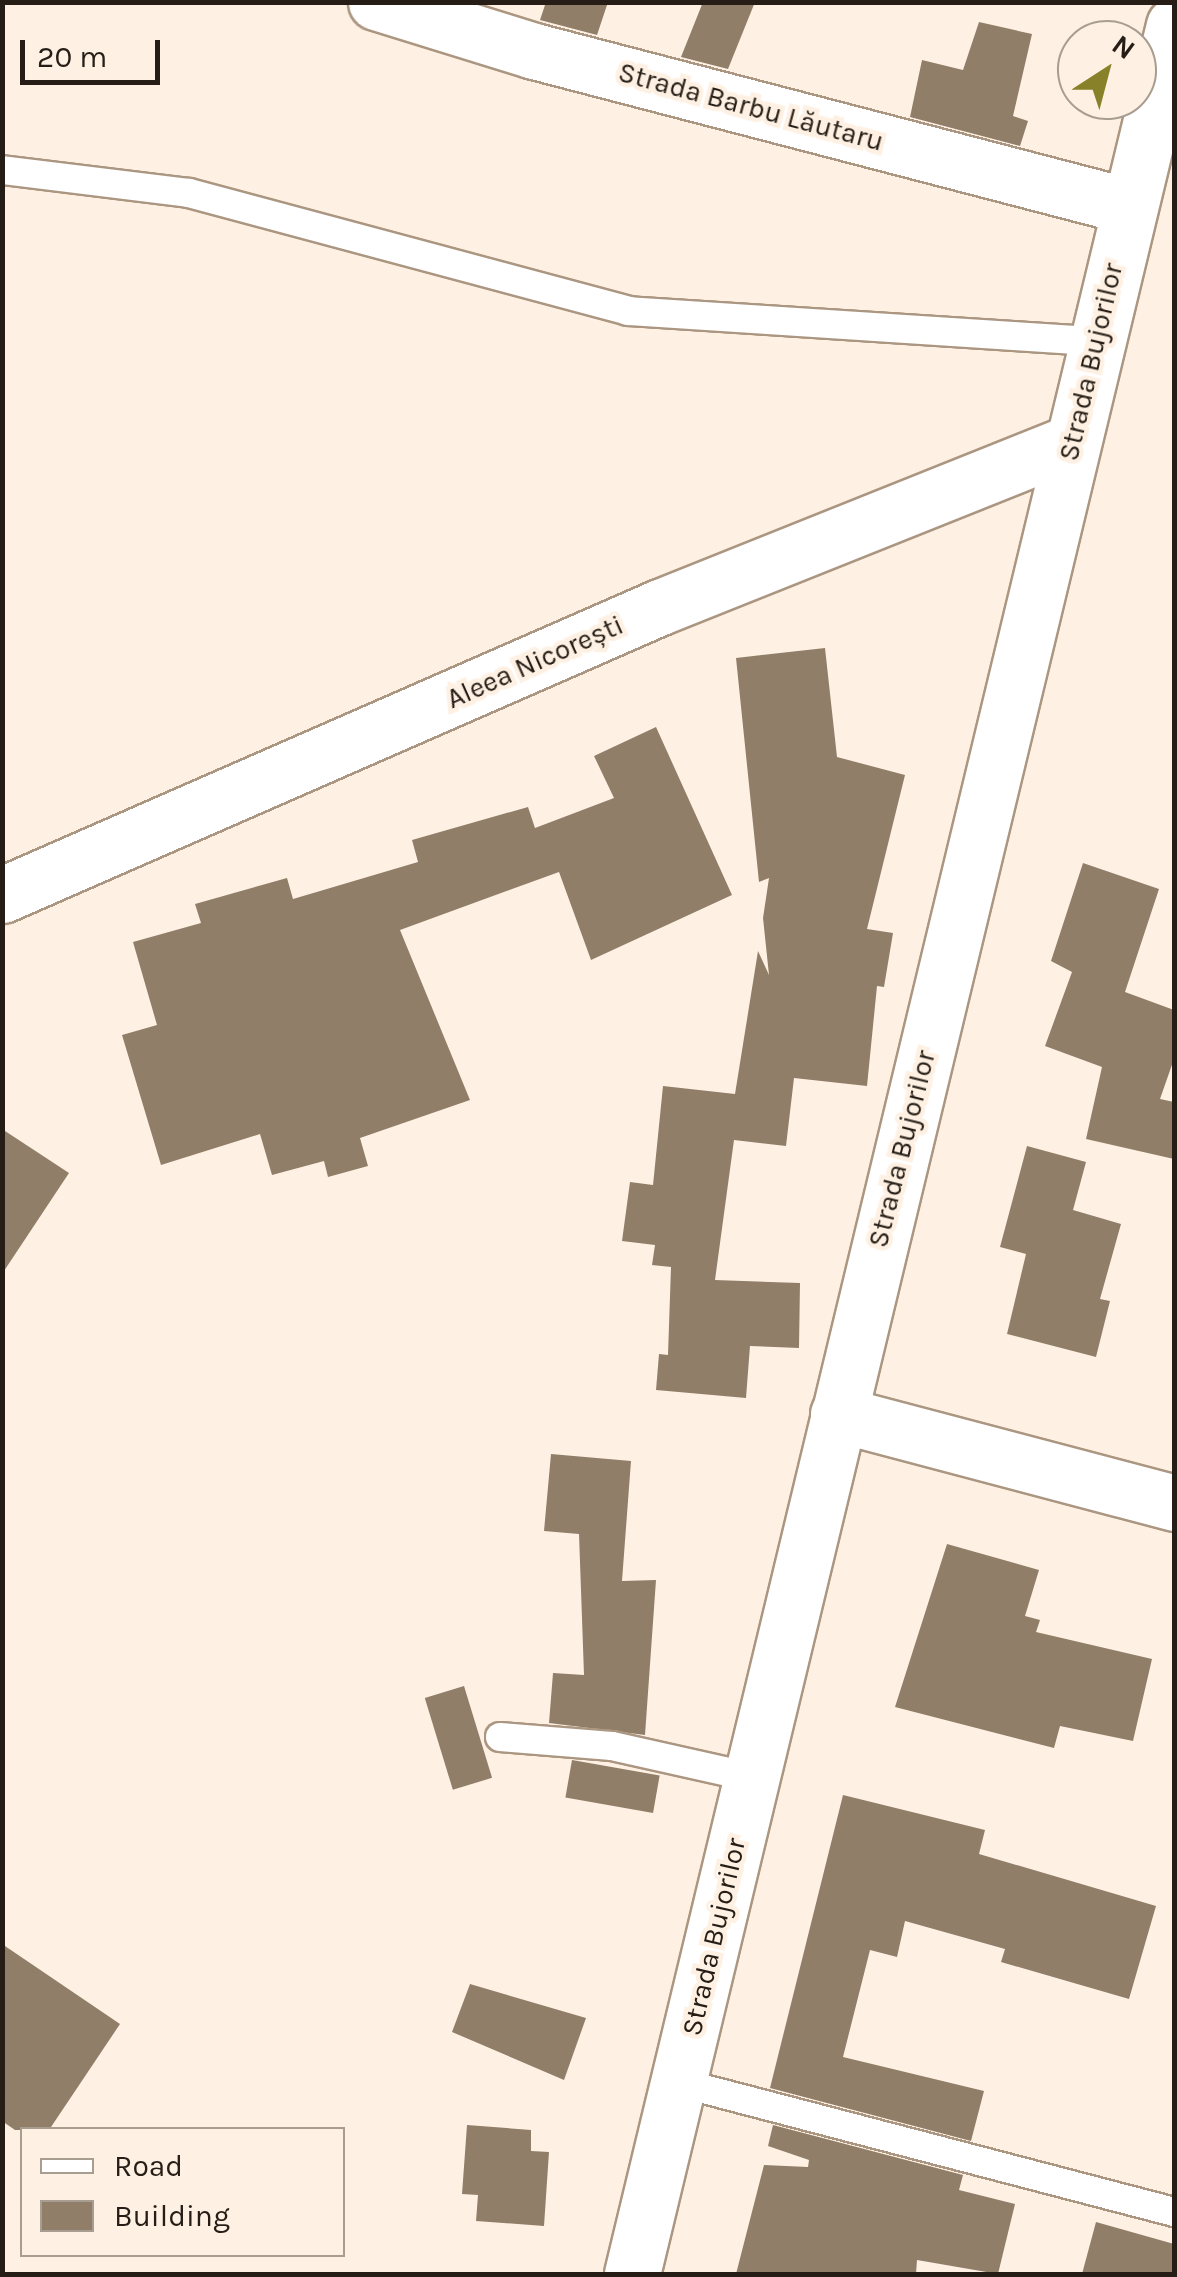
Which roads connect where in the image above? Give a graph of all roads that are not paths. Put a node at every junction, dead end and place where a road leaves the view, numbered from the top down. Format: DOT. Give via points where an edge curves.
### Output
graph roads {
  1 [pos="376,2"];
  2 [pos="1174,24"];
  3 [pos="2,170"];
  4 [pos="1128,206"];
  5 [pos="1096,341"];
  6 [pos="1072,442"];
  7 [pos="2,895"];
  8 [pos="838,1414"];
  9 [pos="1174,1503"];
  10 [pos="500,1737"];
  11 [pos="751,1777"];
  12 [pos="681,2083"];
  13 [pos="1174,2212"];
  14 [pos="632,2274"];
  1 -- 4 [label="main road, Strada Barbu Lăutaru" via="534,51"];
  2 -- 4 [label="main road, Strada Bujorilor"];
  3 -- 5 [label="lane" via="189,192 628,311"];
  4 -- 5 [label="main road, Strada Bujorilor"];
  5 -- 6 [label="main road, Strada Bujorilor"];
  6 -- 7 [label="main road, Aleea Nicorești" via="660,606"];
  6 -- 8 [label="main road, Strada Bujorilor"];
  8 -- 9 [label="main road"];
  8 -- 11 [label="main road, Strada Bujorilor"];
  10 -- 11 [label="lane" via="612,1746"];
  11 -- 12 [label="main road, Strada Bujorilor"];
  12 -- 13 [label="lane"];
  12 -- 14 [label="main road, Strada Bujorilor"];
}
